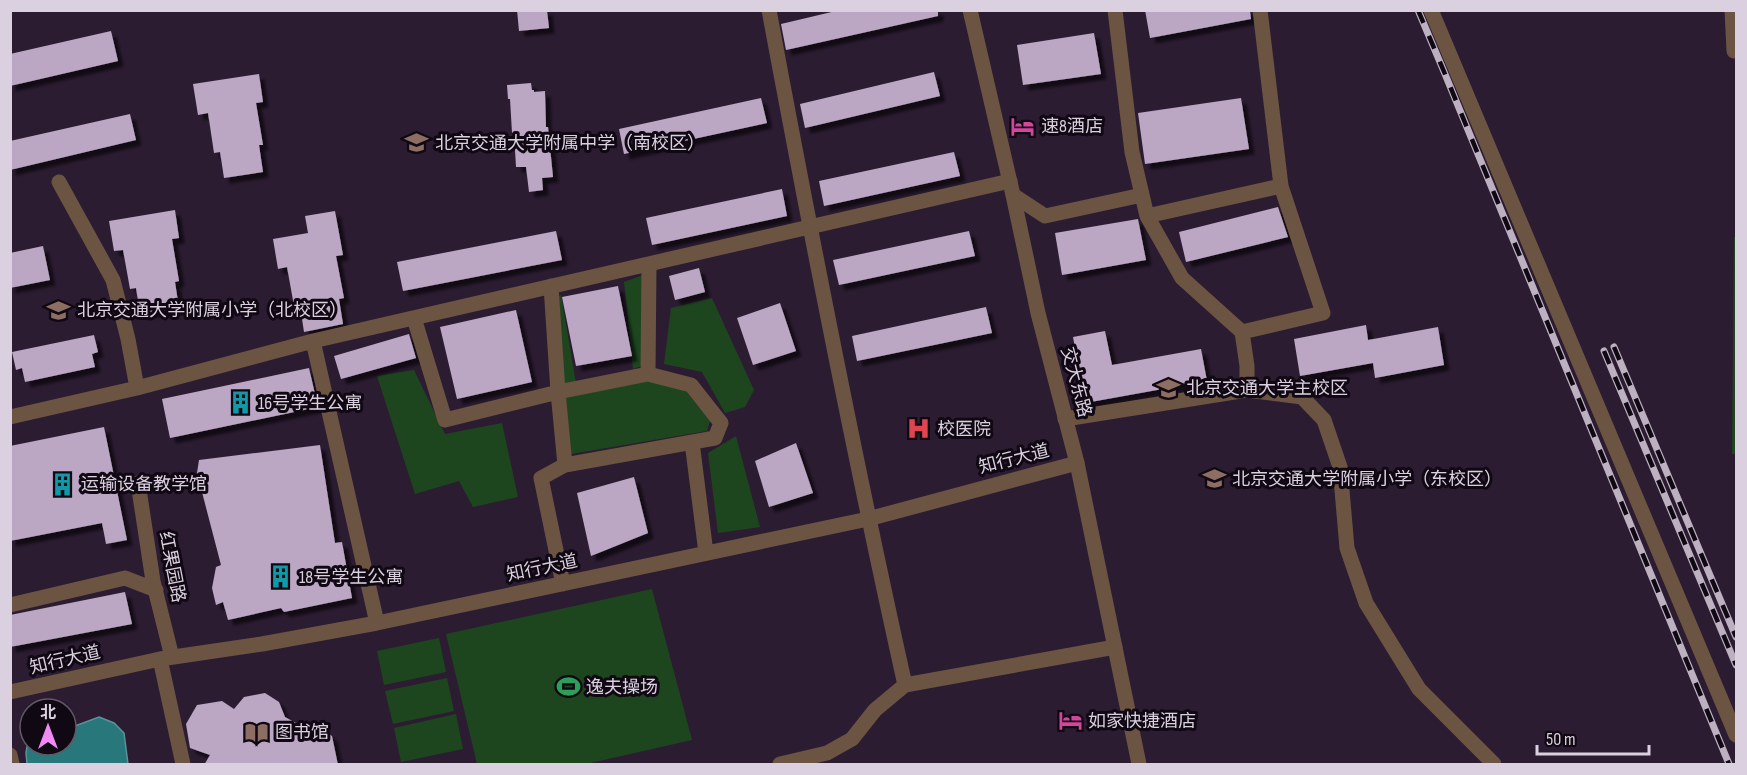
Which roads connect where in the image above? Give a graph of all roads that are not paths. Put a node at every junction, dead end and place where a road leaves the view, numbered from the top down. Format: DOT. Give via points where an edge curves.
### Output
graph roads {
  1 [pos="769,10"];
  2 [pos="970,10"];
  3 [pos="1115,10"];
  4 [pos="1260,10"];
  5 [pos="1431,10"];
  6 [pos="1732,10"];
  7 [pos="1737,51"];
  8 [pos="59,182"];
  9 [pos="1281,186"];
  10 [pos="1011,188"];
  11 [pos="1142,195"];
  12 [pos="1147,216"];
  13 [pos="809,226"];
  14 [pos="649,264"];
  15 [pos="551,286"];
  16 [pos="414,318"];
  17 [pos="1242,332"];
  18 [pos="313,341"];
  19 [pos="648,374"];
  20 [pos="137,388"];
  21 [pos="1247,390"];
  22 [pos="558,393"];
  23 [pos="10,417"];
  24 [pos="1065,419"];
  25 [pos="692,442"];
  26 [pos="1077,463"];
  27 [pos="566,465"];
  28 [pos="138,483"];
  29 [pos="868,519"];
  30 [pos="706,554"];
  31 [pos="563,584"];
  32 [pos="156,590"];
  33 [pos="10,605"];
  34 [pos="377,623"];
  35 [pos="1115,647"];
  36 [pos="166,658"];
  37 [pos="905,685"];
  38 [pos="10,692"];
  39 [pos="1737,735"];
  40 [pos="10,755"];
  41 [pos="787,764"];
  42 [pos="12,765"];
  43 [pos="183,765"];
  44 [pos="1140,765"];
  45 [pos="1494,765"];
  1 -- 13 [label="street"];
  2 -- 10 [label="street, 交大东路"];
  3 -- 11 [label="street" via="1132,152"];
  4 -- 9 [label="street"];
  5 -- 39 [label="street"];
  6 -- 7 [label="street"];
  8 -- 20 [label="street" via="113,280"];
  9 -- 12 [label="street"];
  9 -- 17 [label="street" via="1323,313"];
  10 -- 11 [label="street" via="1045,216"];
  10 -- 13 [label="street"];
  10 -- 24 [label="street, 交大东路"];
  11 -- 12 [label="street"];
  12 -- 17 [label="street" via="1182,278"];
  13 -- 14 [label="street"];
  13 -- 29 [label="street"];
  14 -- 15 [label="street"];
  14 -- 19 [label="street"];
  15 -- 16 [label="street"];
  15 -- 22 [label="street"];
  16 -- 18 [label="street"];
  16 -- 22 [label="street" via="446,420"];
  17 -- 21 [label="street"];
  18 -- 20 [label="street"];
  18 -- 34 [label="street"];
  19 -- 22 [label="street"];
  19 -- 25 [label="street" via="692,386 721,423 715,438"];
  20 -- 23 [label="street"];
  21 -- 24 [label="street"];
  21 -- 45 [label="street" via="1302,397 1324,420 1340,467 1347,548 1366,603 1419,689"];
  22 -- 27 [label="street"];
  24 -- 26 [label="street, 交大东路"];
  25 -- 27 [label="street"];
  25 -- 30 [label="street"];
  26 -- 29 [label="street, 知行大道"];
  26 -- 35 [label="street, 交大东路"];
  27 -- 31 [label="street" via="541,478"];
  28 -- 32 [label="street, 红果园路"];
  29 -- 30 [label="street, 知行大道"];
  29 -- 37 [label="street"];
  30 -- 31 [label="street, 知行大道"];
  31 -- 34 [label="street, 知行大道"];
  32 -- 33 [label="street" via="125,578"];
  32 -- 36 [label="street, 红果园路"];
  34 -- 36 [label="street, 知行大道"];
  35 -- 37 [label="street"];
  35 -- 44 [label="street, 交大东路"];
  36 -- 38 [label="street, 知行大道"];
  36 -- 43 [label="street, 红果园路"];
  37 -- 41 [label="street" via="875,710 852,739 827,753"];
  40 -- 42 [label="street"];
}
